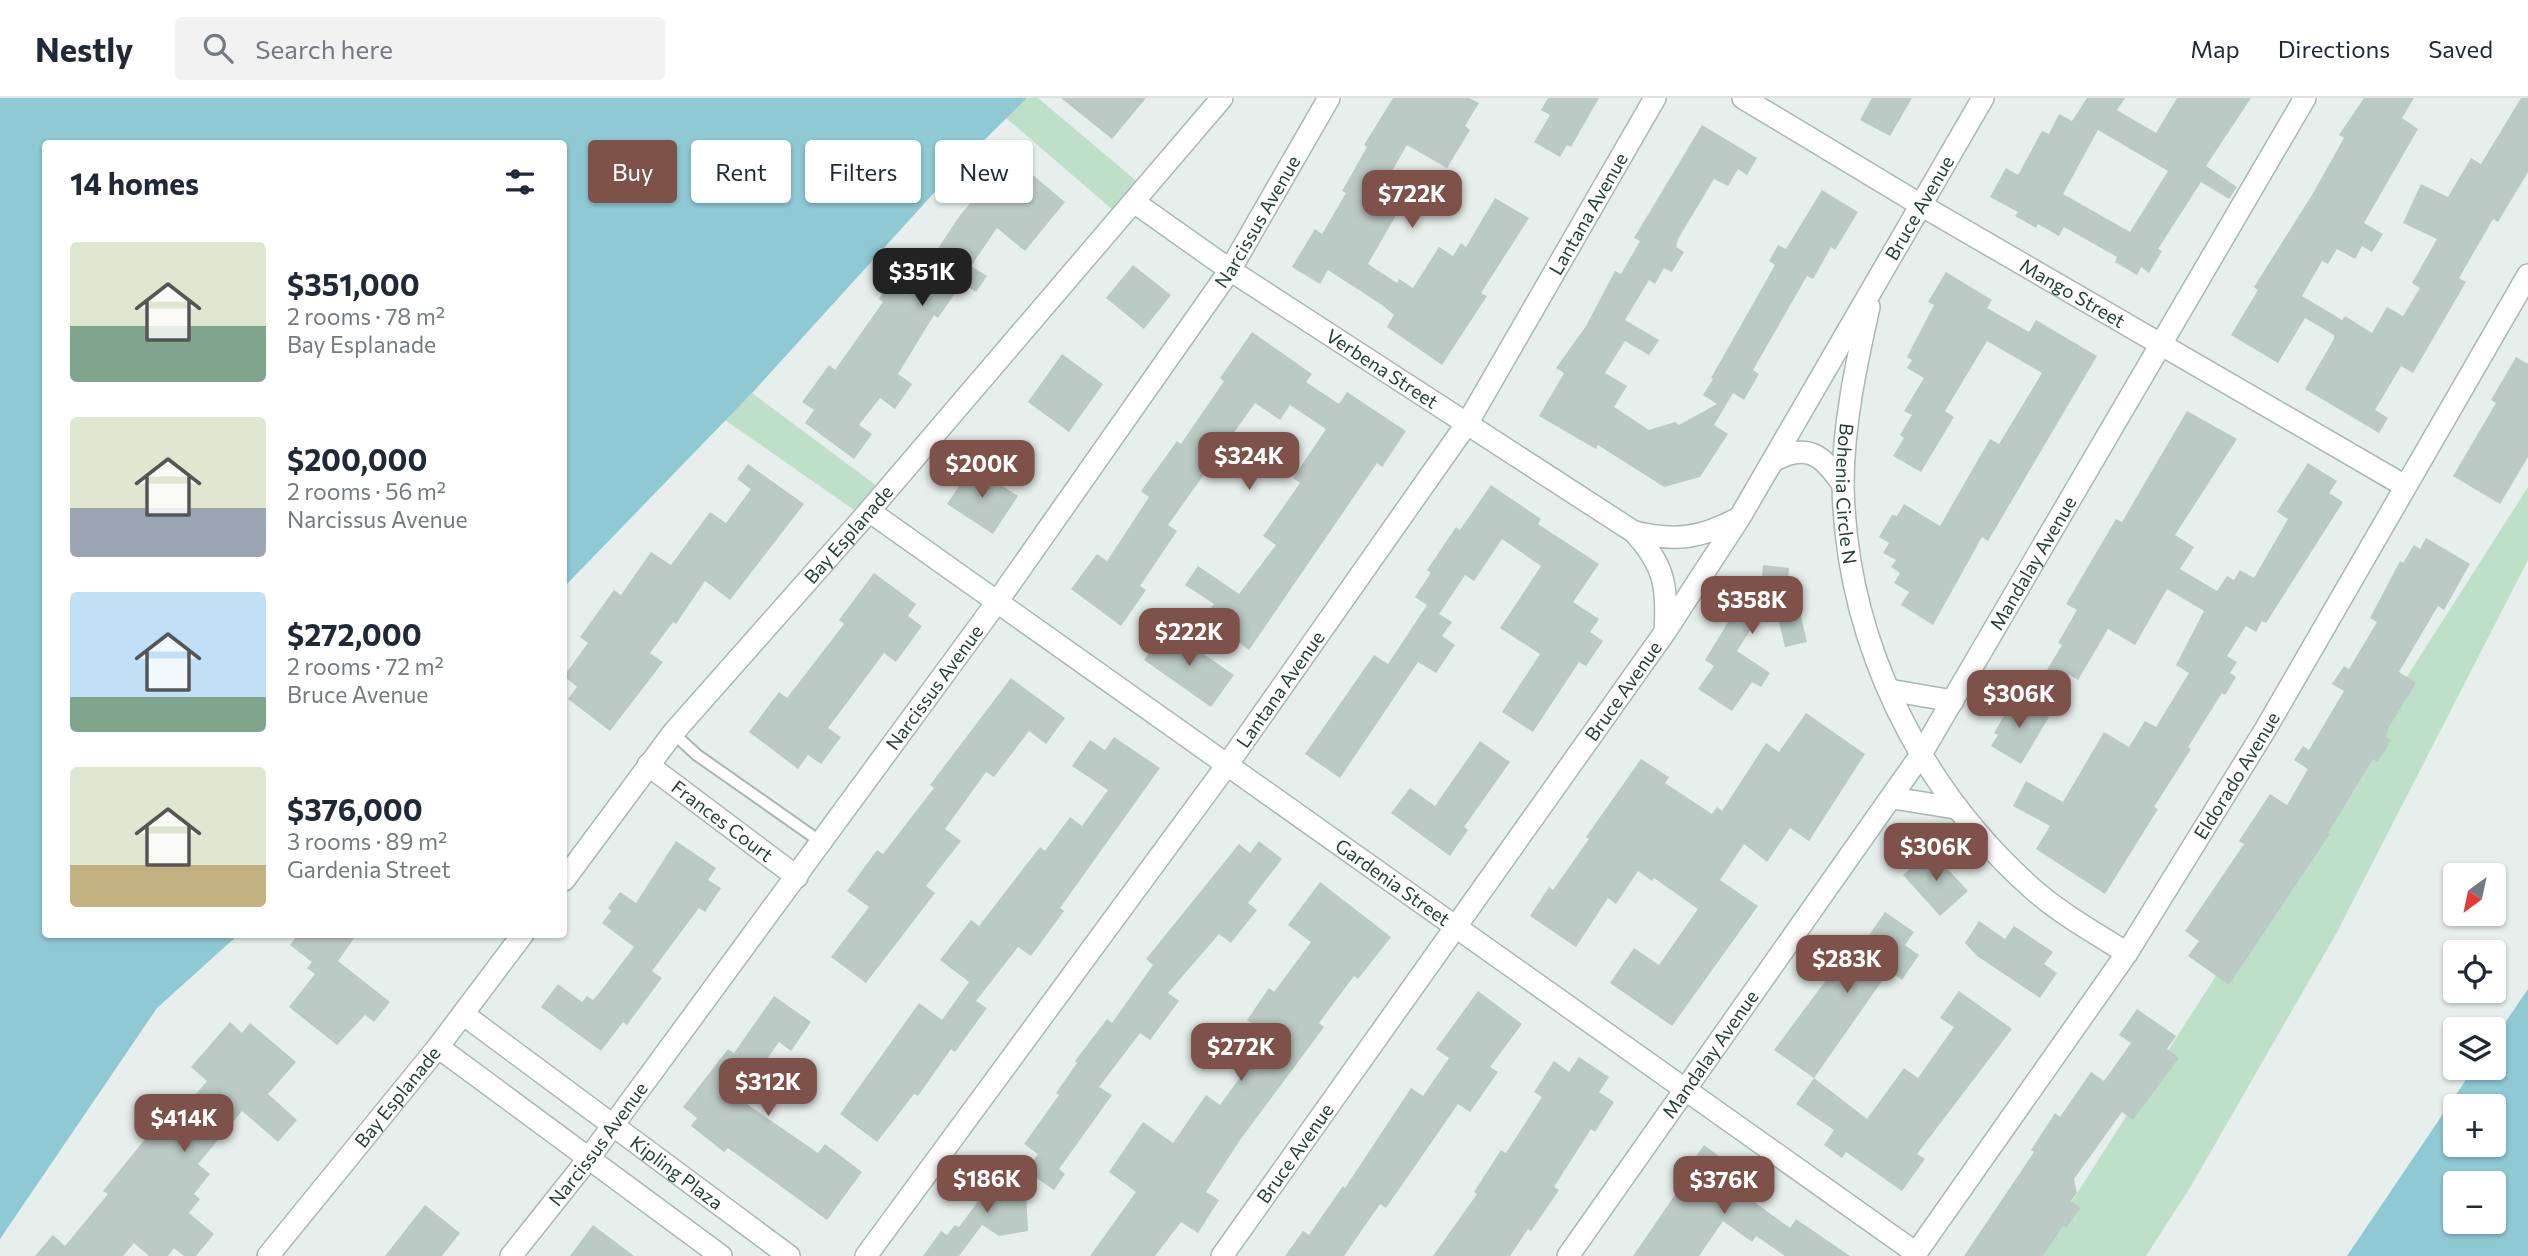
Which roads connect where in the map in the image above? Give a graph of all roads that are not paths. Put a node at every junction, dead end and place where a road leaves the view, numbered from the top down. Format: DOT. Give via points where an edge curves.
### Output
graph roads {
  1 [pos="1222,98"];
  2 [pos="1329,98"];
  3 [pos="1655,98"];
  4 [pos="1743,98"];
  5 [pos="1983,98"];
  6 [pos="1999,98"];
  7 [pos="2305,98"];
  8 [pos="1968,124"];
  9 [pos="1135,202"];
  10 [pos="1919,204"];
  11 [pos="1230,270"];
  12 [pos="2528,275"];
  13 [pos="1871,295"];
  14 [pos="2162,345"];
  15 [pos="1468,422"];
  16 [pos="1773,461"];
  17 [pos="1843,485"];
  18 [pos="2405,486"];
  19 [pos="869,511"];
  20 [pos="1740,517"];
  21 [pos="1634,532"];
  22 [pos="998,602"];
  23 [pos="1665,632"];
  24 [pos="1889,690"];
  25 [pos="1953,701"];
  26 [pos="673,733"];
  27 [pos="1920,756"];
  28 [pos="648,765"];
  29 [pos="1227,765"];
  30 [pos="1893,797"];
  31 [pos="1955,808"];
  32 [pos="821,842"];
  33 [pos="567,876"];
  34 [pos="797,877"];
  35 [pos="1455,929"];
  36 [pos="520,938"];
  37 [pos="2127,953"];
  38 [pos="463,1014"];
  39 [pos="438,1047"];
  40 [pos="1686,1089"];
  41 [pos="612,1125"];
  42 [pos="589,1158"];
  43 [pos="1915,1255"];
  44 [pos="268,1256"];
  45 [pos="511,1256"];
  46 [pos="721,1256"];
  47 [pos="789,1256"];
  48 [pos="866,1256"];
  49 [pos="1222,1256"];
  50 [pos="1568,1256"];
  1 -- 9 [label="street, Bay Esplanade"];
  2 -- 11 [label="street, Narcissus Avenue"];
  3 -- 15 [label="street, Lantana Avenue"];
  4 -- 10 [label="street, Mango Street"];
  5 -- 8 [label="street, Bruce Avenue"];
  6 -- 8 [label="street"];
  7 -- 14 [label="street, Mandalay Avenue"];
  8 -- 10 [label="street, Bruce Avenue"];
  9 -- 11 [label="street, Verbena Street"];
  9 -- 19 [label="street, Bay Esplanade"];
  10 -- 13 [label="street, Bruce Avenue"];
  10 -- 14 [label="street, Mango Street"];
  11 -- 15 [label="street, Verbena Street"];
  11 -- 22 [label="street, Narcissus Avenue"];
  12 -- 18 [label="street, Eldorado Avenue"];
  13 -- 16 [label="street, Bruce Avenue"];
  13 -- 17 [label="street, Bohenia Circle N" via="1852,395"];
  14 -- 18 [label="street, Mango Street"];
  14 -- 25 [label="street, Mandalay Avenue"];
  15 -- 21 [label="street, Verbena Street"];
  15 -- 29 [label="street, Lantana Avenue"];
  16 -- 17 [label="street" via="1791,451 1807,452 1831,467"];
  16 -- 20 [label="street, Bruce Avenue"];
  17 -- 24 [label="street, Bohenia Circle N" via="1856,591"];
  18 -- 37 [label="street, Eldorado Avenue" via="2265,730"];
  19 -- 22 [label="street, Gardenia Street"];
  19 -- 26 [label="street, Bay Esplanade"];
  20 -- 21 [label="street, Verbena Street" via="1687,538 1663,539"];
  20 -- 23 [label="street, Bruce Avenue"];
  21 -- 23 [label="street, Verbena Street" via="1663,575"];
  22 -- 29 [label="street, Gardenia Street"];
  22 -- 32 [label="street, Narcissus Avenue"];
  23 -- 35 [label="street, Bruce Avenue"];
  24 -- 25 [label="street"];
  24 -- 27 [label="street, Bohenia Circle N"];
  25 -- 27 [label="street, Mandalay Avenue"];
  26 -- 28 [label="street, Bay Esplanade"];
  26 -- 32 [label="lane"];
  27 -- 30 [label="street, Mandalay Avenue"];
  27 -- 31 [label="street, Bohenia Circle N"];
  28 -- 33 [label="street, Bay Esplanade"];
  28 -- 34 [label="street, Frances Court"];
  29 -- 35 [label="street, Gardenia Street"];
  29 -- 48 [label="street, Lantana Avenue"];
  30 -- 31 [label="street"];
  30 -- 40 [label="street, Mandalay Avenue"];
  31 -- 37 [label="street" via="2037,892"];
  32 -- 34 [label="street, Narcissus Avenue"];
  34 -- 41 [label="street, Narcissus Avenue"];
  35 -- 40 [label="street, Gardenia Street"];
  35 -- 49 [label="street, Bruce Avenue"];
  36 -- 38 [label="street, Bay Esplanade"];
  37 -- 43 [label="street, Eldorado Avenue"];
  38 -- 39 [label="street, Bay Esplanade"];
  38 -- 41 [label="street, Kipling Plaza"];
  39 -- 42 [label="street, Kipling Plaza"];
  39 -- 44 [label="street, Bay Esplanade"];
  40 -- 43 [label="street, Gardenia Street"];
  40 -- 50 [label="street, Mandalay Avenue"];
  41 -- 42 [label="street, Narcissus Avenue"];
  41 -- 47 [label="street, Kipling Plaza"];
  42 -- 45 [label="street, Narcissus Avenue"];
  42 -- 46 [label="street, Kipling Plaza"];
}
